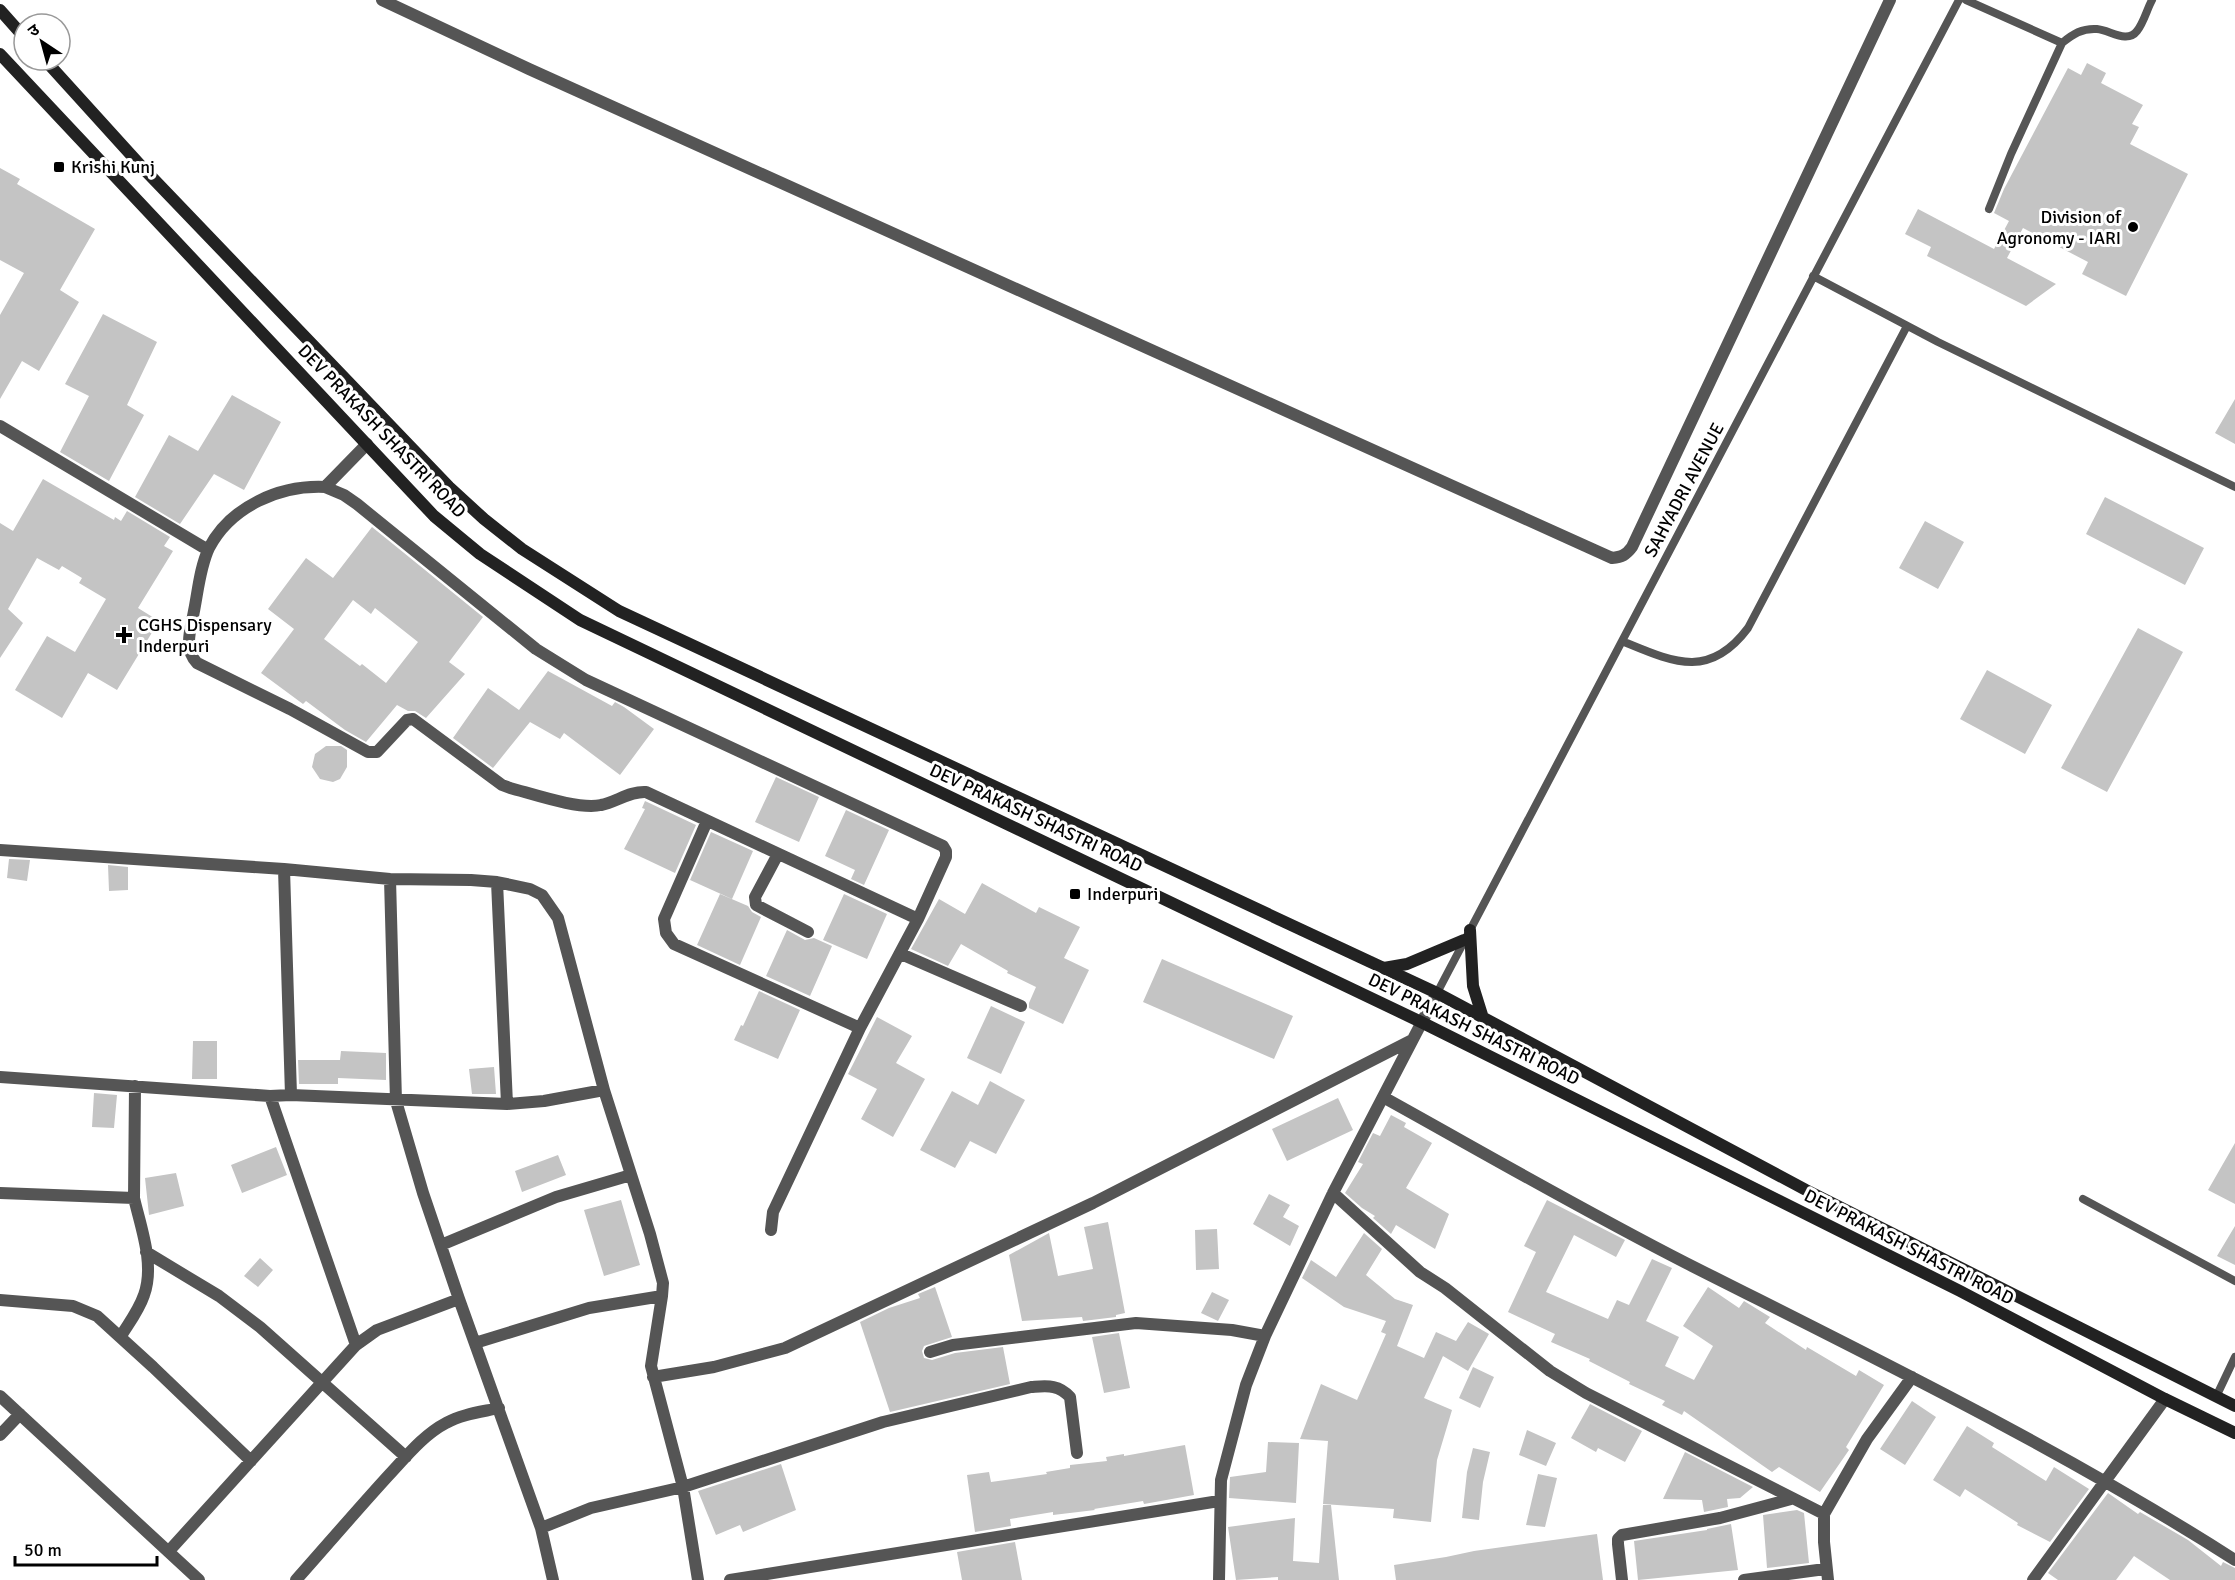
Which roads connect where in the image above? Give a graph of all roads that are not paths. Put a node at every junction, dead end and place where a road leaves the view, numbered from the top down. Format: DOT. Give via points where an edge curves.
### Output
graph roads {
  1 [pos="382,0"];
  2 [pos="1890,0"];
  3 [pos="1959,0"];
  4 [pos="1966,0"];
  5 [pos="2152,0"];
  6 [pos="0,10"];
  7 [pos="12,24"];
  8 [pos="2062,43"];
  9 [pos="0,54"];
  10 [pos="56,72"];
  11 [pos="1989,209"];
  12 [pos="1813,276"];
  13 [pos="1907,326"];
  14 [pos="0,426"];
  15 [pos="367,444"];
  16 [pos="2235,487"];
  17 [pos="325,488"];
  18 [pos="208,550"];
  19 [pos="1622,641"];
  20 [pos="707,821"];
  21 [pos="0,850"];
  22 [pos="778,854"];
  23 [pos="284,869"];
  24 [pos="390,879"];
  25 [pos="497,882"];
  26 [pos="918,919"];
  27 [pos="808,932"];
  28 [pos="1467,935"];
  29 [pos="901,954"];
  30 [pos="1384,968"];
  31 [pos="1437,993"];
  32 [pos="1021,1006"];
  33 [pos="1483,1018"];
  34 [pos="1421,1022"];
  35 [pos="860,1028"];
  36 [pos="1412,1040"];
  37 [pos="0,1077"];
  38 [pos="135,1086"];
  39 [pos="604,1090"];
  40 [pos="291,1095"];
  41 [pos="270,1096"];
  42 [pos="1383,1097"];
  43 [pos="396,1101"];
  44 [pos="507,1104"];
  45 [pos="631,1174"];
  46 [pos="0,1192"];
  47 [pos="1333,1193"];
  48 [pos="135,1198"];
  49 [pos="2083,1199"];
  50 [pos="771,1230"];
  51 [pos="441,1245"];
  52 [pos="146,1252"];
  53 [pos="2235,1281"];
  54 [pos="662,1296"];
  55 [pos="459,1299"];
  56 [pos="0,1300"];
  57 [pos="121,1336"];
  58 [pos="1265,1336"];
  59 [pos="475,1343"];
  60 [pos="356,1345"];
  61 [pos="930,1352"];
  62 [pos="2235,1357"];
  63 [pos="654,1377"];
  64 [pos="1912,1377"];
  65 [pos="321,1382"];
  66 [pos="0,1396"];
  67 [pos="2216,1397"];
  68 [pos="2165,1399"];
  69 [pos="2235,1406"];
  70 [pos="499,1408"];
  71 [pos="20,1414"];
  72 [pos="2235,1433"];
  73 [pos="0,1435"];
  74 [pos="1077,1453"];
  75 [pos="406,1457"];
  76 [pos="251,1461"];
  77 [pos="2103,1481"];
  78 [pos="683,1487"];
  79 [pos="1791,1499"];
  80 [pos="1219,1501"];
  81 [pos="1824,1514"];
  82 [pos="541,1528"];
  83 [pos="169,1551"];
  84 [pos="2235,1560"];
  85 [pos="1827,1574"];
  86 [pos="199,1580"];
  87 [pos="296,1580"];
  88 [pos="553,1580"];
  89 [pos="698,1580"];
  90 [pos="730,1580"];
  91 [pos="1219,1580"];
  92 [pos="1622,1580"];
  93 [pos="1744,1580"];
  94 [pos="2033,1580"];
  1 -- 2 [label="street" via="1612,558 1621,557 1632,546"];
  3 -- 12 [label="lane, SAHYADRI AVENUE"];
  4 -- 8 [label="lane"];
  5 -- 8 [label="lane" via="2137,31 2131,35 2123,37 2088,29"];
  6 -- 7 [label="street"];
  8 -- 11 [label="lane"];
  9 -- 15 [label="street, DEV PRAKASH SHASTRI ROAD"];
  10 -- 30 [label="street, DEV PRAKASH SHASTRI ROAD" via="449,487 522,549 619,611"];
  12 -- 13 [label="lane"];
  12 -- 19 [label="lane, SAHYADRI AVENUE"];
  13 -- 16 [label="lane"];
  13 -- 19 [label="lane" via="1736,645 1720,657 1699,662 1666,659"];
  14 -- 18 [label="street"];
  15 -- 17 [label="street"];
  15 -- 34 [label="street, DEV PRAKASH SHASTRI ROAD" via="434,516 480,554 580,620"];
  17 -- 18 [label="street" via="280,492 254,502 216,536"];
  17 -- 26 [label="street" via="357,504 536,649 586,680 943,846 946,857"];
  18 -- 20 [label="street" via="188,640 196,663 368,752 377,752 407,720 413,719 510,788 591,806 646,792"];
  19 -- 28 [label="lane, SAHYADRI AVENUE"];
  20 -- 22 [label="street"];
  20 -- 35 [label="street" via="664,919 674,944"];
  21 -- 23 [label="street"];
  22 -- 26 [label="street"];
  22 -- 27 [label="street" via="755,897 756,905"];
  23 -- 24 [label="street"];
  23 -- 40 [label="street"];
  24 -- 25 [label="street"];
  24 -- 43 [label="street"];
  25 -- 39 [label="street" via="542,895 558,918"];
  25 -- 44 [label="street"];
  26 -- 29 [label="street"];
  28 -- 30 [label="street" via="1407,964"];
  28 -- 31 [label="lane, SAHYADRI AVENUE"];
  28 -- 33 [label="street" via="1473,986"];
  29 -- 32 [label="street"];
  29 -- 35 [label="street"];
  30 -- 31 [label="street, DEV PRAKASH SHASTRI ROAD"];
  31 -- 33 [label="street, DEV PRAKASH SHASTRI ROAD"];
  31 -- 34 [label="street"];
  33 -- 67 [label="street, DEV PRAKASH SHASTRI ROAD" via="1806,1190"];
  34 -- 36 [label="street"];
  34 -- 68 [label="street, DEV PRAKASH SHASTRI ROAD" via="1959,1291"];
  35 -- 50 [label="street" via="776,1206"];
  36 -- 42 [label="street"];
  36 -- 63 [label="street" via="1093,1203 785,1348 714,1367"];
  37 -- 38 [label="street"];
  38 -- 41 [label="street"];
  38 -- 48 [label="street"];
  39 -- 44 [label="street"];
  39 -- 45 [label="street"];
  40 -- 41 [label="street"];
  40 -- 43 [label="street"];
  41 -- 60 [label="street"];
  42 -- 47 [label="street"];
  42 -- 64 [label="street" via="1684,1262"];
  43 -- 44 [label="street"];
  43 -- 51 [label="street"];
  45 -- 51 [label="street" via="556,1197"];
  45 -- 54 [label="street" via="663,1283"];
  46 -- 48 [label="street"];
  47 -- 58 [label="street"];
  47 -- 79 [label="street" via="1420,1272 1550,1371"];
  48 -- 52 [label="street"];
  49 -- 53 [label="lane"];
  51 -- 55 [label="street"];
  52 -- 57 [label="street" via="144,1298"];
  52 -- 65 [label="street" via="219,1296"];
  54 -- 59 [label="street" via="589,1308"];
  54 -- 63 [label="street" via="652,1352"];
  55 -- 59 [label="street"];
  55 -- 60 [label="street" via="377,1330"];
  56 -- 57 [label="street" via="74,1306 97,1316"];
  57 -- 76 [label="street"];
  58 -- 61 [label="street" via="1136,1323 953,1345"];
  58 -- 80 [label="street" via="1246,1385 1225,1460"];
  59 -- 70 [label="street"];
  60 -- 65 [label="street"];
  62 -- 67 [label="lane"];
  63 -- 78 [label="street"];
  64 -- 77 [label="street"];
  64 -- 81 [label="street" via="1867,1438"];
  65 -- 75 [label="street"];
  65 -- 76 [label="street"];
  66 -- 71 [label="street"];
  67 -- 69 [label="street, DEV PRAKASH SHASTRI ROAD"];
  68 -- 72 [label="street, DEV PRAKASH SHASTRI ROAD"];
  68 -- 77 [label="street"];
  70 -- 75 [label="street" via="445,1423"];
  70 -- 82 [label="street"];
  71 -- 73 [label="street"];
  71 -- 83 [label="street"];
  74 -- 78 [label="street" via="1070,1397 1053,1386 1031,1387 883,1422"];
  75 -- 87 [label="street"];
  76 -- 83 [label="street"];
  77 -- 84 [label="street"];
  77 -- 94 [label="street"];
  78 -- 82 [label="street" via="591,1508"];
  78 -- 89 [label="street"];
  79 -- 81 [label="street"];
  79 -- 92 [label="street" via="1720,1518 1622,1535 1618,1544"];
  80 -- 90 [label="street"];
  80 -- 91 [label="street"];
  81 -- 85 [label="street"];
  82 -- 88 [label="street"];
  83 -- 86 [label="street"];
  85 -- 93 [label="street"];
}
